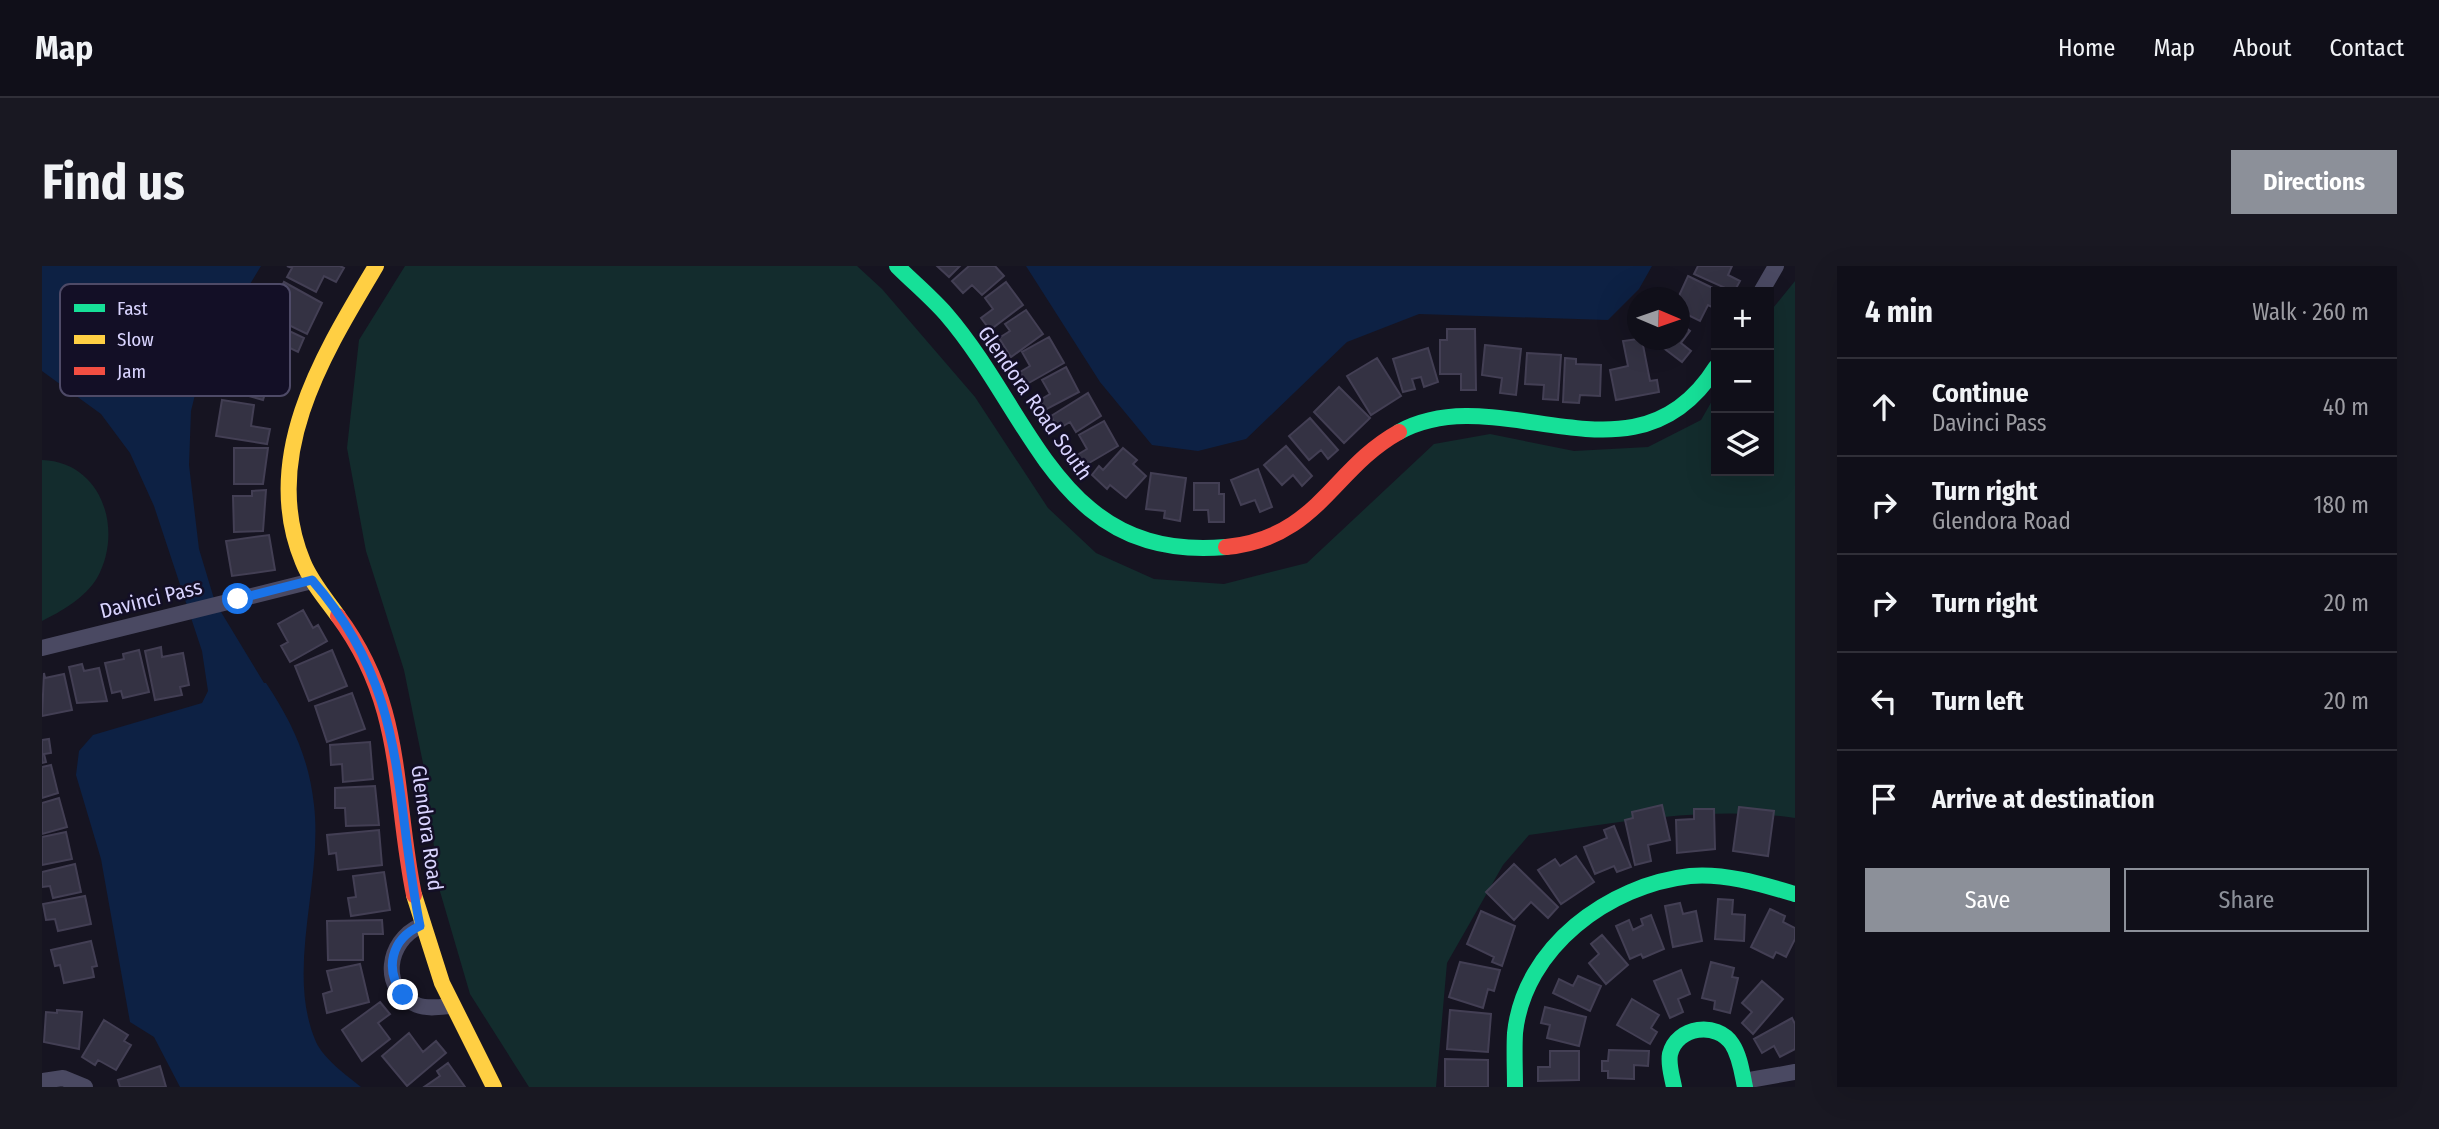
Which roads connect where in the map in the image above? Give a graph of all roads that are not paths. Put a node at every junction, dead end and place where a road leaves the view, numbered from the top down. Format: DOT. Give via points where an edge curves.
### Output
graph roads {
  1 [pos="376,266"];
  2 [pos="897,266"];
  3 [pos="1776,266"];
  4 [pos="1764,287"];
  5 [pos="1711,373"];
  6 [pos="312,580"];
  7 [pos="42,648"];
  8 [pos="1795,894"];
  9 [pos="420,926"];
  10 [pos="450,1006"];
  11 [pos="1795,1072"];
  12 [pos="42,1081"];
  13 [pos="1744,1084"];
  14 [pos="85,1087"];
  15 [pos="494,1087"];
  16 [pos="1515,1087"];
  17 [pos="1674,1087"];
  1 -- 6 [label="street" via="310,379 299,412 289,488 293,523"];
  2 -- 5 [label="street, Glendora Road South" via="947,315 1075,496 1117,529 1174,548 1232,547 1282,531 1310,513 1371,450 1425,421 1449,415 1474,416 1581,431 1627,430 1651,424 1688,400"];
  3 -- 4 [label="street"];
  6 -- 7 [label="street, Davinci Pass"];
  6 -- 9 [label="street, Glendora Road" via="359,644 384,703 396,755"];
  8 -- 16 [label="street" via="1738,877 1682,877 1628,891 1595,909 1558,939 1531,980 1516,1026"];
  9 -- 10 [label="street, Glendora Road"];
  9 -- 10 [label="street" via="395,946 393,978 403,995 419,1006"];
  10 -- 15 [label="street, Glendora Road"];
  11 -- 13 [label="street"];
  12 -- 14 [label="street" via="62,1078"];
  13 -- 17 [label="street" via="1735,1048 1715,1030 1704,1028 1688,1032 1676,1042 1671,1052"];
}
